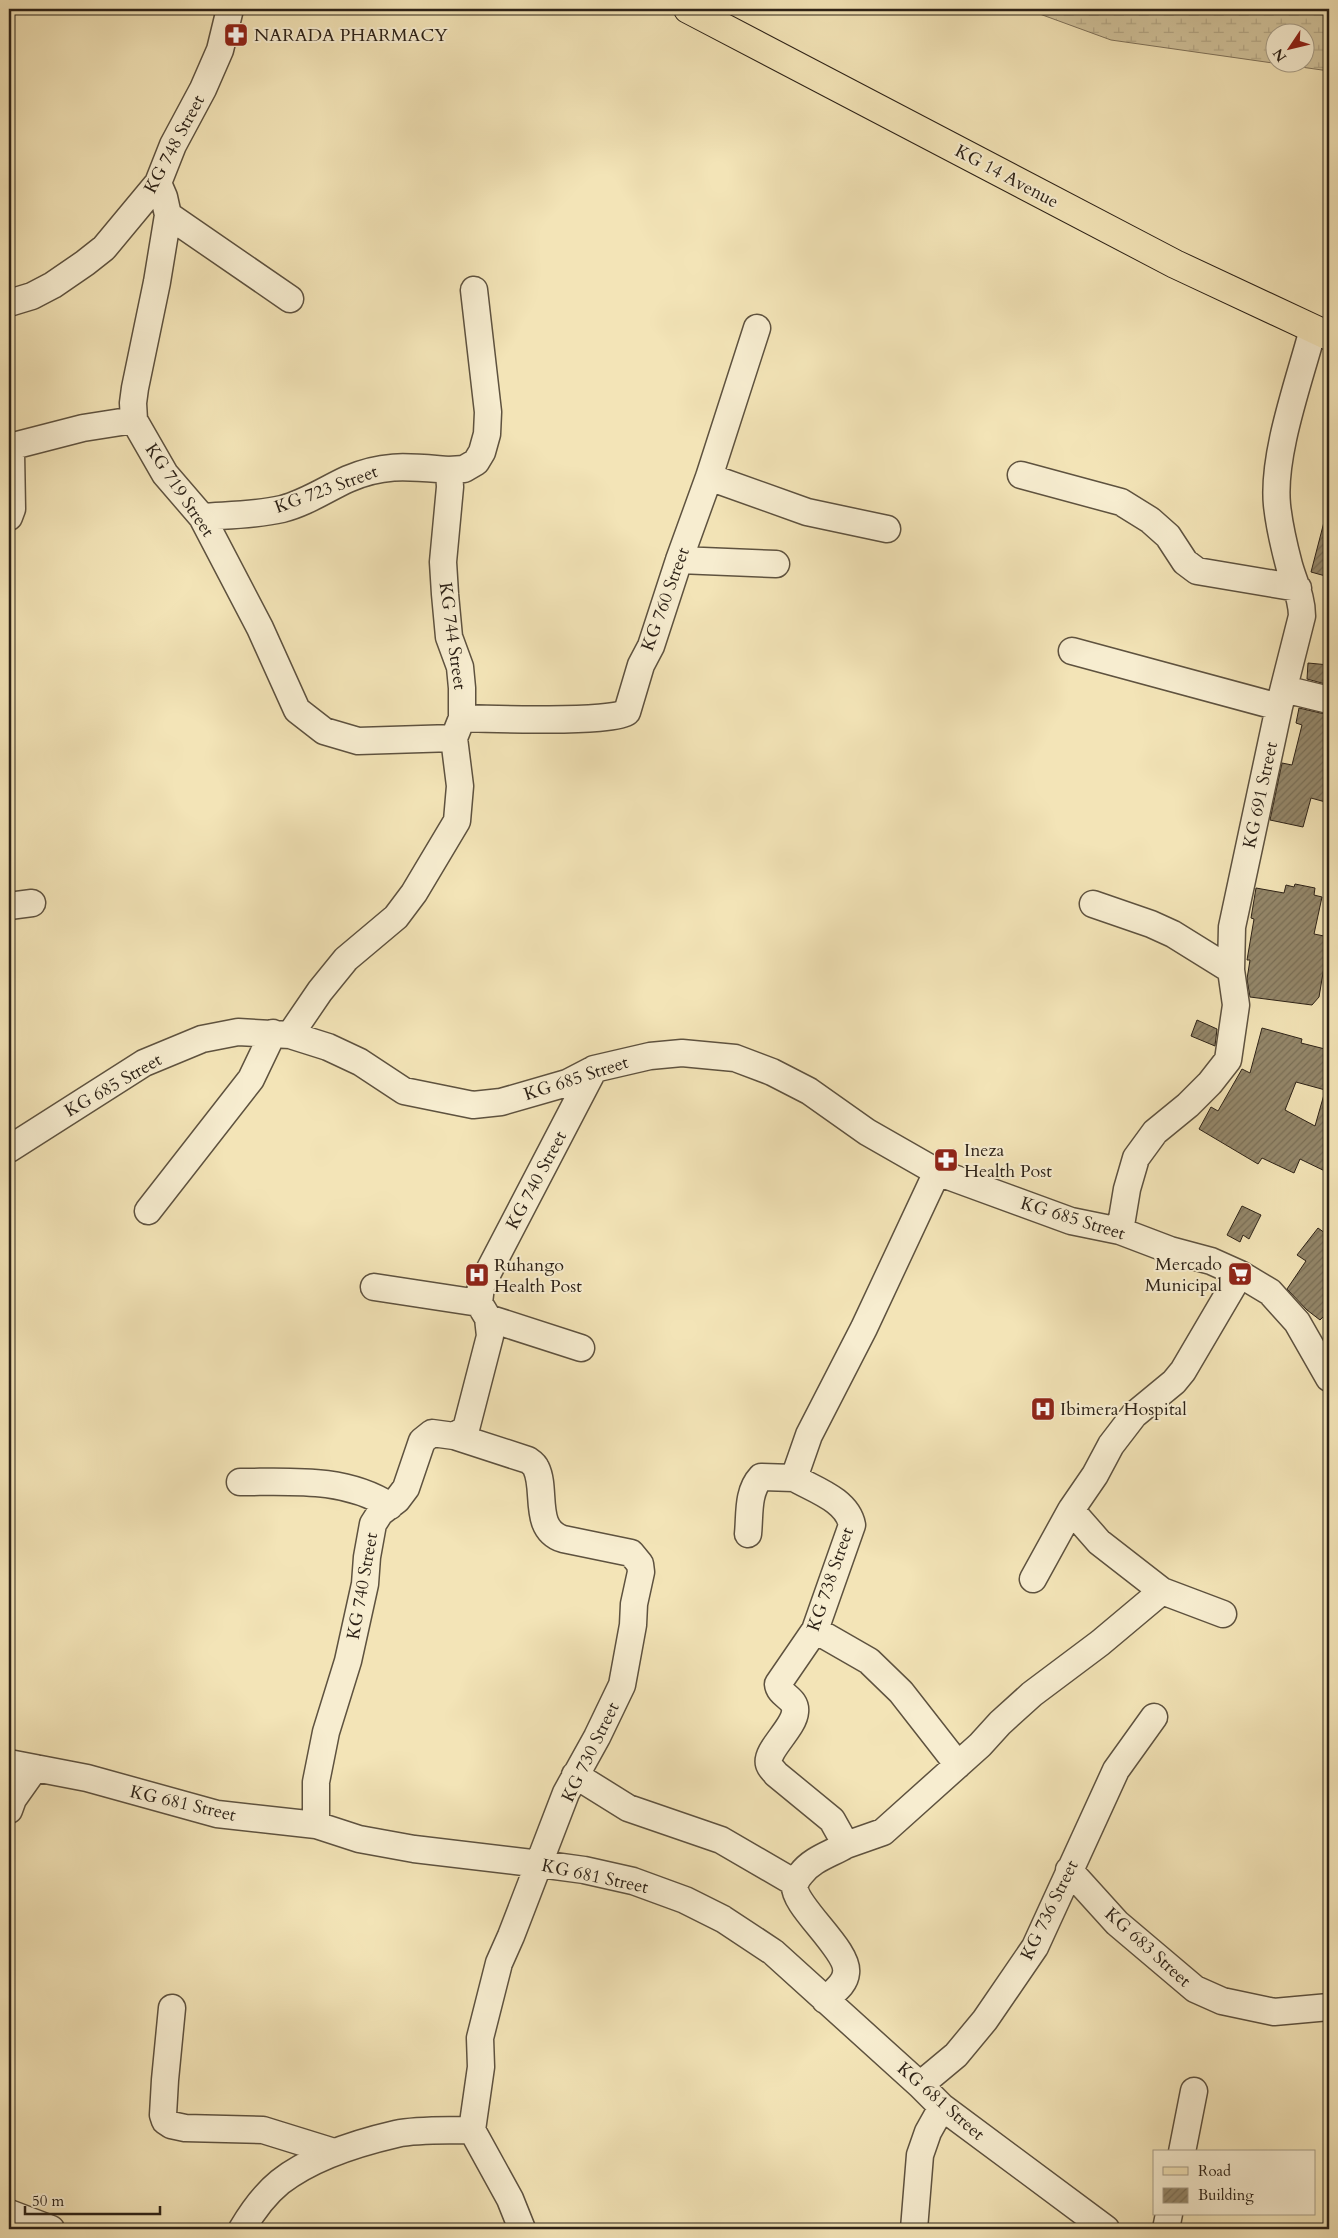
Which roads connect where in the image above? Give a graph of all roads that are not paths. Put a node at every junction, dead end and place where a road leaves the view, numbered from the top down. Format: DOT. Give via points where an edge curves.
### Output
graph roads {
  1 [pos="230,9"];
  2 [pos="688,9"];
  3 [pos="158,183"];
  4 [pos="168,215"];
  5 [pos="474,290"];
  6 [pos="290,299"];
  7 [pos="9,303"];
  8 [pos="757,328"];
  9 [pos="1321,333"];
  10 [pos="134,420"];
  11 [pos="449,470"];
  12 [pos="1021,476"];
  13 [pos="710,477"];
  14 [pos="9,516"];
  15 [pos="202,517"];
  16 [pos="887,529"];
  17 [pos="679,560"];
  18 [pos="776,564"];
  19 [pos="1298,588"];
  20 [pos="1072,651"];
  21 [pos="1282,698"];
  22 [pos="1329,700"];
  23 [pos="458,728"];
  24 [pos="1093,904"];
  25 [pos="1231,970"];
  26 [pos="281,1034"];
  27 [pos="594,1069"];
  28 [pos="9,1149"];
  29 [pos="937,1172"];
  30 [pos="148,1211"];
  31 [pos="1120,1231"];
  32 [pos="1240,1274"];
  33 [pos="374,1287"];
  34 [pos="484,1310"];
  35 [pos="581,1348"];
  36 [pos="1329,1378"];
  37 [pos="454,1436"];
  38 [pos="794,1478"];
  39 [pos="240,1482"];
  40 [pos="390,1506"];
  41 [pos="1071,1510"];
  42 [pos="748,1534"];
  43 [pos="1033,1579"];
  44 [pos="1162,1590"];
  45 [pos="1223,1614"];
  46 [pos="815,1630"];
  47 [pos="1154,1716"];
  48 [pos="9,1763"];
  49 [pos="958,1765"];
  50 [pos="35,1768"];
  51 [pos="575,1775"];
  52 [pos="9,1810"];
  53 [pos="316,1825"];
  54 [pos="846,1845"];
  55 [pos="540,1864"];
  56 [pos="1070,1870"];
  57 [pos="795,1883"];
  58 [pos="825,2000"];
  59 [pos="1329,2006"];
  60 [pos="172,2008"];
  61 [pos="920,2085"];
  62 [pos="1194,2091"];
  63 [pos="942,2107"];
  64 [pos="472,2130"];
  65 [pos="1182,2150"];
  66 [pos="334,2152"];
  67 [pos="9,2213"];
  68 [pos="1169,2216"];
  69 [pos="51,2229"];
  70 [pos="242,2229"];
  71 [pos="522,2229"];
  72 [pos="914,2229"];
  73 [pos="1106,2229"];
  74 [pos="1166,2229"];
  1 -- 3 [label="street, KG 748 Street" via="220,50"];
  2 -- 9 [label="main road, KG 14 Avenue" via="1175,264"];
  3 -- 4 [label="street, KG 719 Street"];
  3 -- 7 [label="street, KG 748 Street" via="104,248 54,285"];
  4 -- 6 [label="street"];
  4 -- 10 [label="street, KG 719 Street" via="135,388"];
  5 -- 11 [label="street" via="488,412 486,434 476,462 464,469"];
  8 -- 13 [label="street, KG 760 Street"];
  9 -- 19 [label="street, KG 691 Street" via="1284,436 1277,471 1277,505 1289,566"];
  10 -- 14 [label="street" via="83,428 17,445 11,452 12,509"];
  10 -- 15 [label="street, KG 719 Street" via="165,474"];
  11 -- 15 [label="street, KG 723 Street" via="397,466 374,470 282,509"];
  11 -- 23 [label="street, KG 744 Street" via="443,562 449,637 460,667 462,688"];
  12 -- 19 [label="street" via="1121,502 1168,536 1179,555 1197,571"];
  13 -- 16 [label="street" via="807,512"];
  13 -- 17 [label="street, KG 760 Street"];
  15 -- 23 [label="street, KG 719 Street" via="260,628 297,710 324,731 358,741"];
  17 -- 18 [label="street"];
  17 -- 23 [label="street, KG 760 Street" via="651,646 641,664 630,707 624,715"];
  19 -- 21 [label="street, KG 691 Street" via="1302,616"];
  20 -- 21 [label="street"];
  21 -- 22 [label="street"];
  21 -- 25 [label="street, KG 691 Street" via="1232,927"];
  23 -- 26 [label="street, KG 744 Street" via="460,786 457,822 448,838 396,917 346,959"];
  24 -- 25 [label="street" via="1173,934"];
  25 -- 31 [label="street, KG 691 Street" via="1236,1006 1228,1060 1210,1083 1156,1132 1136,1158"];
  26 -- 27 [label="street, KG 685 Street" via="344,1054 404,1090 473,1105 501,1102 567,1083"];
  26 -- 28 [label="street, KG 685 Street" via="238,1032 202,1039 144,1063"];
  26 -- 30 [label="street, KG 744 Street" via="251,1079"];
  27 -- 29 [label="street, KG 685 Street" via="650,1056 682,1053 735,1058 809,1091 867,1132"];
  27 -- 34 [label="street, KG 740 Street" via="481,1286"];
  29 -- 31 [label="street, KG 685 Street" via="1071,1221"];
  29 -- 38 [label="street" via="809,1436"];
  31 -- 32 [label="street, KG 685 Street"];
  32 -- 36 [label="street, KG 685 Street" via="1270,1292 1297,1322"];
  32 -- 41 [label="street" via="1183,1371 1134,1415 1111,1445"];
  33 -- 34 [label="street"];
  34 -- 35 [label="street"];
  34 -- 37 [label="street, KG 740 Street" via="490,1336 470,1419 466,1429"];
  37 -- 40 [label="street, KG 740 Street" via="432,1433 422,1441 406,1488"];
  37 -- 51 [label="street, KG 730 Street" via="518,1456 536,1467 544,1519 555,1536 631,1553 640,1564 622,1685"];
  38 -- 42 [label="street" via="761,1477 755,1484"];
  38 -- 46 [label="street, KG 738 Street" via="832,1498 850,1516 852,1526"];
  39 -- 40 [label="street" via="316,1482 364,1492"];
  40 -- 53 [label="street, KG 740 Street" via="373,1524 365,1584 350,1652 326,1732 316,1782"];
  41 -- 43 [label="street"];
  41 -- 44 [label="street" via="1099,1542"];
  44 -- 45 [label="street"];
  44 -- 49 [label="street" via="1032,1694"];
  46 -- 49 [label="street" via="869,1661 901,1692"];
  46 -- 54 [label="street, KG 738 Street" via="778,1684 780,1691 794,1703 796,1711 792,1723 769,1757 769,1765 832,1820"];
  47 -- 56 [label="street, KG 736 Street" via="1116,1770"];
  48 -- 50 [label="street, KG 681 Street"];
  49 -- 54 [label="street" via="883,1832"];
  50 -- 52 [label="street"];
  50 -- 53 [label="street, KG 681 Street" via="86,1778 217,1814"];
  51 -- 55 [label="street, KG 730 Street"];
  51 -- 57 [label="street" via="628,1808 722,1840"];
  53 -- 55 [label="street, KG 681 Street" via="359,1839 414,1850"];
  54 -- 57 [label="street" via="816,1860"];
  55 -- 58 [label="street, KG 681 Street" via="633,1881 685,1900 724,1919 773,1952"];
  55 -- 64 [label="street, KG 730 Street" via="499,1963 489,2000 480,2038 481,2067"];
  56 -- 59 [label="street, KG 683 Street" via="1117,1923 1195,1989 1222,2001 1274,2012"];
  56 -- 61 [label="street, KG 736 Street" via="1035,1947 985,2020 956,2055"];
  57 -- 58 [label="street" via="799,1896 840,1954 847,1971 844,1982"];
  58 -- 61 [label="street, KG 681 Street"];
  60 -- 66 [label="street" via="164,2089 165,2121 185,2128 263,2130"];
  61 -- 63 [label="street, KG 681 Street"];
  62 -- 65 [label="street"];
  63 -- 72 [label="street" via="920,2155"];
  63 -- 73 [label="street, KG 681 Street"];
  64 -- 66 [label="street" via="397,2134"];
  64 -- 71 [label="street" via="510,2199"];
  66 -- 70 [label="street" via="280,2182 254,2208"];
  67 -- 69 [label="street"];
  68 -- 74 [label="street"];
}
